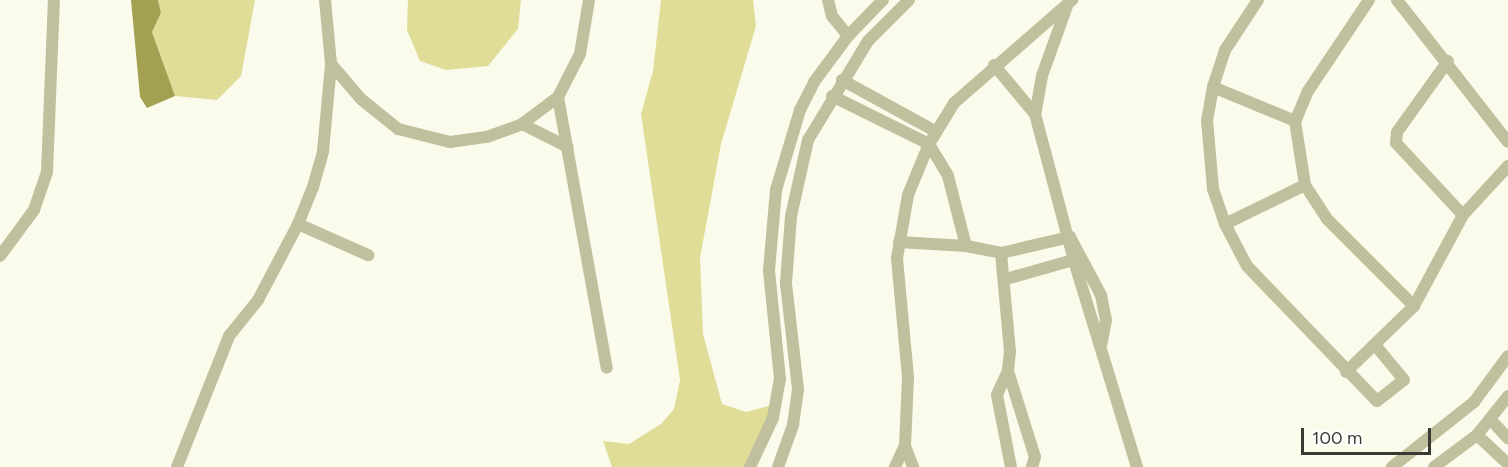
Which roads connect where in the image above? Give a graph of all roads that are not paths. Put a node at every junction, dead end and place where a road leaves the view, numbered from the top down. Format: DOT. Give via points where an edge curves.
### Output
graph roads {
  1 [pos="54,0"];
  2 [pos="325,0"];
  3 [pos="589,0"];
  4 [pos="828,0"];
  5 [pos="883,0"];
  6 [pos="909,0"];
  7 [pos="1258,0"];
  8 [pos="1369,0"];
  9 [pos="1397,0"];
  10 [pos="1070,3"];
  11 [pos="848,36"];
  12 [pos="1448,61"];
  13 [pos="331,64"];
  14 [pos="994,66"];
  15 [pos="842,80"];
  16 [pos="1213,87"];
  17 [pos="832,96"];
  18 [pos="558,98"];
  19 [pos="1035,114"];
  20 [pos="1294,122"];
  21 [pos="522,124"];
  22 [pos="935,131"];
  23 [pos="1508,142"];
  24 [pos="929,144"];
  25 [pos="568,147"];
  26 [pos="1508,167"];
  27 [pos="1305,185"];
  28 [pos="1463,215"];
  29 [pos="298,224"];
  30 [pos="1225,224"];
  31 [pos="1070,237"];
  32 [pos="899,242"];
  33 [pos="966,246"];
  34 [pos="1002,253"];
  35 [pos="368,255"];
  36 [pos="0,256"];
  37 [pos="1078,259"];
  38 [pos="1006,279"];
  39 [pos="1414,306"];
  40 [pos="1376,346"];
  41 [pos="1508,357"];
  42 [pos="607,368"];
  43 [pos="1008,371"];
  44 [pos="1346,372"];
  45 [pos="1508,396"];
  46 [pos="1491,420"];
  47 [pos="1477,435"];
  48 [pos="1508,438"];
  49 [pos="904,446"];
  50 [pos="1508,464"];
  51 [pos="779,466"];
  52 [pos="1135,466"];
  53 [pos="177,467"];
  54 [pos="750,467"];
  55 [pos="895,467"];
  56 [pos="913,467"];
  57 [pos="1011,467"];
  58 [pos="1032,467"];
  59 [pos="1392,467"];
  60 [pos="1434,467"];
  1 -- 36 [label="street" via="47,172 34,210"];
  2 -- 13 [label="street"];
  3 -- 18 [label="street" via="580,54"];
  4 -- 11 [label="street" via="832,16"];
  5 -- 11 [label="street"];
  6 -- 15 [label="street" via="868,41"];
  7 -- 16 [label="street" via="1226,50"];
  8 -- 20 [label="street" via="1308,91"];
  9 -- 12 [label="street"];
  10 -- 14 [label="street"];
  10 -- 19 [label="street" via="1042,76"];
  11 -- 54 [label="street" via="814,82 776,190 769,270 780,379 773,418"];
  12 -- 23 [label="street"];
  12 -- 28 [label="street" via="1397,132 1396,143"];
  13 -- 21 [label="street" via="378,115 423,138 450,142 487,137"];
  13 -- 29 [label="street" via="323,151"];
  14 -- 19 [label="street"];
  14 -- 22 [label="street" via="954,103"];
  15 -- 17 [label="street"];
  15 -- 22 [label="street"];
  16 -- 20 [label="street"];
  16 -- 30 [label="street" via="1207,120 1209,156 1213,189"];
  17 -- 24 [label="street"];
  17 -- 51 [label="street" via="808,140 791,216 786,283 798,389 793,425"];
  18 -- 21 [label="street"];
  18 -- 25 [label="street"];
  19 -- 31 [label="street"];
  20 -- 27 [label="street"];
  21 -- 25 [label="street"];
  22 -- 24 [label="street"];
  24 -- 32 [label="street" via="908,195"];
  24 -- 33 [label="street" via="948,176"];
  25 -- 42 [label="street"];
  26 -- 28 [label="street"];
  27 -- 30 [label="street"];
  27 -- 39 [label="street" via="1327,219"];
  28 -- 39 [label="street"];
  29 -- 35 [label="street"];
  29 -- 53 [label="street" via="258,300 229,336"];
  30 -- 44 [label="street" via="1248,266"];
  31 -- 34 [label="street"];
  31 -- 37 [label="street"];
  32 -- 33 [label="street"];
  32 -- 49 [label="street" via="908,377"];
  33 -- 34 [label="street"];
  34 -- 38 [label="street"];
  37 -- 38 [label="street"];
  37 -- 52 [label="street"];
  38 -- 43 [label="street"];
  39 -- 40 [label="street"];
  40 -- 44 [label="street"];
  40 -- 44 [label="street" via="1404,380 1377,401"];
  41 -- 59 [label="street" via="1474,402"];
  43 -- 57 [label="street" via="998,395"];
  43 -- 58 [label="street" via="1035,457"];
  45 -- 46 [label="street"];
  46 -- 47 [label="street"];
  46 -- 48 [label="street"];
  47 -- 50 [label="street"];
  47 -- 60 [label="street"];
  49 -- 55 [label="street"];
  49 -- 56 [label="street"];
}
